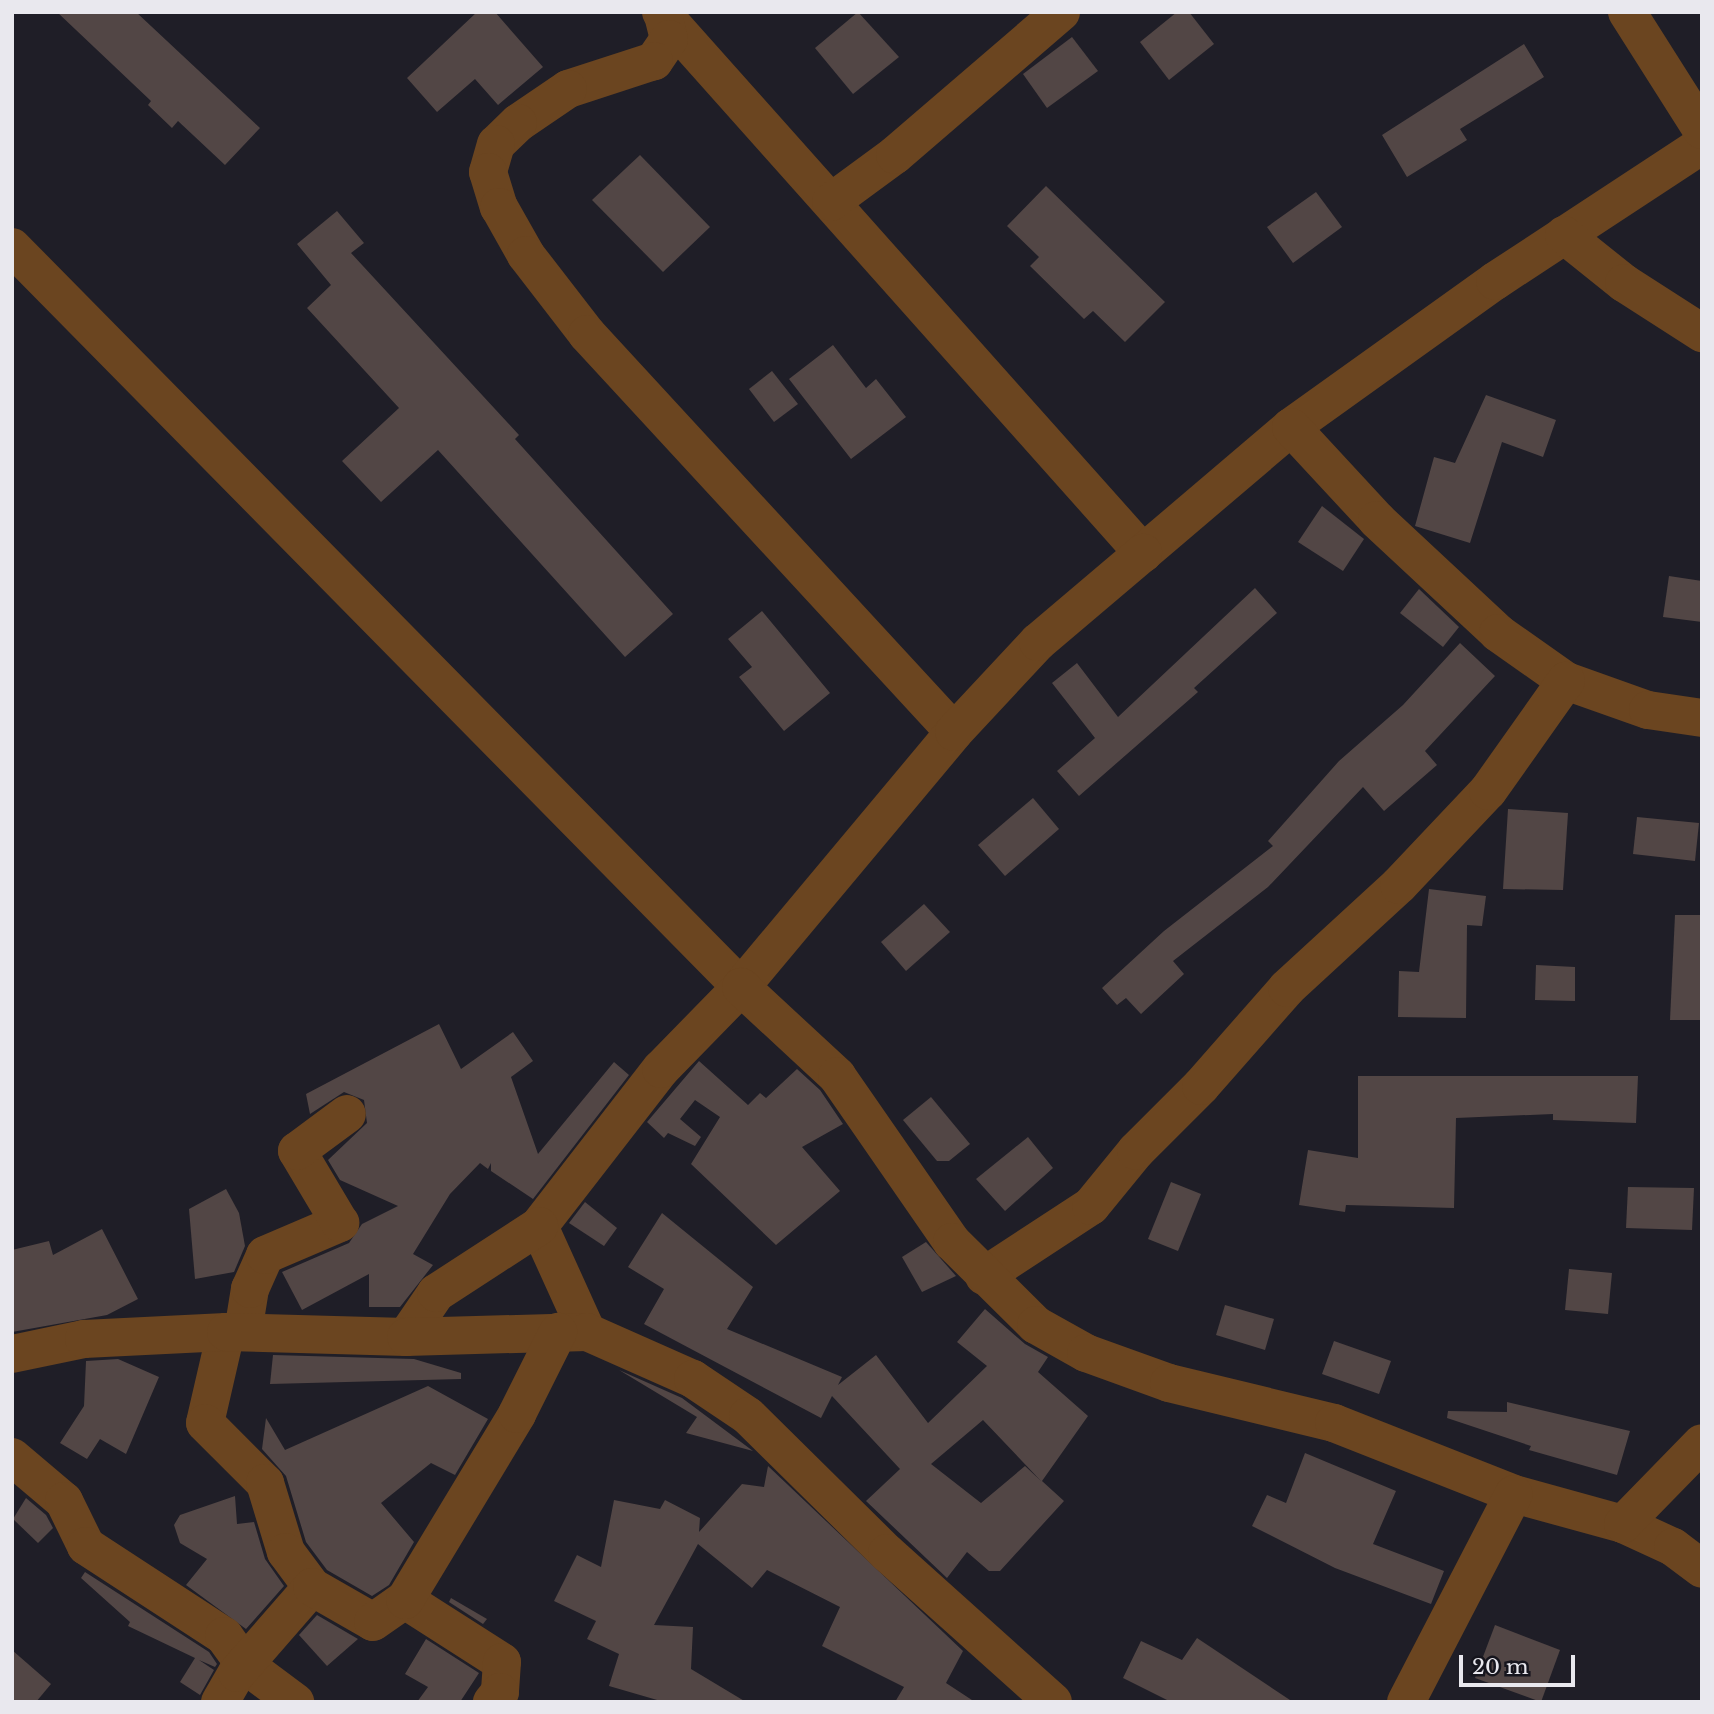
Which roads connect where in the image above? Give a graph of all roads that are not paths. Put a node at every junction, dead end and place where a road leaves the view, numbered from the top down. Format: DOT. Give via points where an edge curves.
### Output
graph roads {
  1 [pos="1061,12"];
  2 [pos="1626,12"];
  3 [pos="662,14"];
  4 [pos="1702,130"];
  5 [pos="1702,145"];
  6 [pos="831,202"];
  7 [pos="1564,235"];
  8 [pos="12,247"];
  9 [pos="1702,333"];
  10 [pos="1291,427"];
  11 [pos="1143,553"];
  12 [pos="1566,681"];
  13 [pos="1702,718"];
  14 [pos="954,732"];
  15 [pos="741,987"];
  16 [pos="347,1114"];
  17 [pos="540,1226"];
  18 [pos="984,1276"];
  19 [pos="235,1332"];
  20 [pos="573,1332"];
  21 [pos="406,1337"];
  22 [pos="12,1354"];
  23 [pos="1702,1443"];
  24 [pos="12,1457"];
  25 [pos="1514,1494"];
  26 [pos="1623,1524"];
  27 [pos="1702,1569"];
  28 [pos="312,1587"];
  29 [pos="405,1600"];
  30 [pos="244,1664"];
  31 [pos="220,1702"];
  32 [pos="295,1702"];
  33 [pos="492,1702"];
  34 [pos="1053,1702"];
  35 [pos="1406,1702"];
  1 -- 6 [label="street" via="895,155"];
  2 -- 4 [label="street"];
  3 -- 6 [label="street"];
  3 -- 14 [label="street" via="669,39 654,61 568,89 496,144 488,172 499,207 526,255 587,334"];
  5 -- 7 [label="street"];
  6 -- 11 [label="street"];
  7 -- 9 [label="street" via="1624,283"];
  7 -- 10 [label="street"];
  8 -- 15 [label="street"];
  10 -- 11 [label="street"];
  10 -- 12 [label="street" via="1377,520 1498,633"];
  11 -- 14 [label="street" via="1038,642"];
  12 -- 13 [label="street" via="1648,710"];
  12 -- 18 [label="street" via="1488,791 1399,885 1287,989 1091,1206"];
  14 -- 15 [label="street"];
  15 -- 17 [label="street" via="661,1069"];
  15 -- 18 [label="street" via="851,1093 952,1242"];
  16 -- 19 [label="street" via="297,1151 340,1223 265,1255"];
  17 -- 20 [label="street"];
  17 -- 21 [label="street" via="436,1293"];
  18 -- 25 [label="street" via="1036,1325 1086,1353 1169,1383 1335,1423"];
  19 -- 21 [label="street"];
  19 -- 22 [label="street" via="84,1339"];
  19 -- 28 [label="street" via="205,1423 265,1483 286,1552"];
  20 -- 21 [label="street"];
  20 -- 29 [label="street" via="517,1414"];
  20 -- 34 [label="street" via="693,1379 748,1416 887,1553"];
  23 -- 26 [label="street"];
  24 -- 30 [label="street" via="64,1501 86,1546 224,1636"];
  25 -- 26 [label="street"];
  25 -- 35 [label="street"];
  26 -- 27 [label="street" via="1673,1547"];
  28 -- 29 [label="street" via="373,1622"];
  28 -- 30 [label="street"];
  29 -- 33 [label="street" via="502,1662 500,1692"];
  30 -- 31 [label="street"];
  30 -- 32 [label="street"];
}
